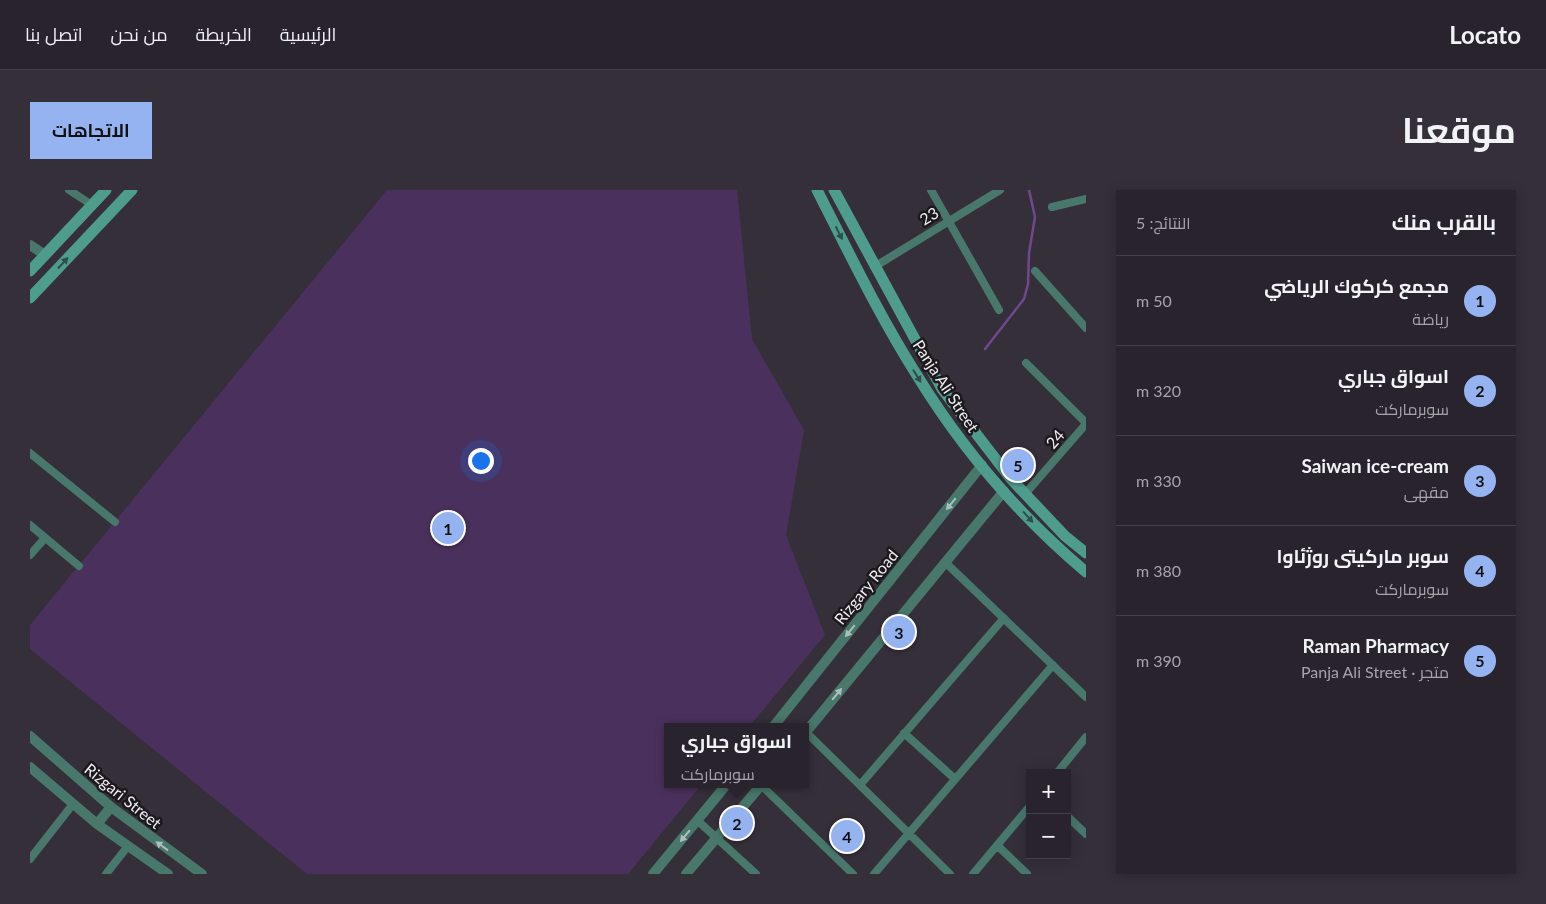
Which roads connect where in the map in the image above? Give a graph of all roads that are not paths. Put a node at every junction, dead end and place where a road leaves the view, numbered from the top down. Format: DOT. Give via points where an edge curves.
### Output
graph roads {
  1 [pos="69,190"];
  2 [pos="106,190"];
  3 [pos="132,190"];
  4 [pos="817,190"];
  5 [pos="834,190"];
  6 [pos="931,190"];
  7 [pos="1000,190"];
  8 [pos="1086,199"];
  9 [pos="92,205"];
  10 [pos="1052,207"];
  11 [pos="947,221"];
  12 [pos="30,245"];
  13 [pos="44,255"];
  14 [pos="874,267"];
  15 [pos="30,271"];
  16 [pos="1034,271"];
  17 [pos="30,298"];
  18 [pos="896,306"];
  19 [pos="999,310"];
  20 [pos="882,314"];
  21 [pos="1086,328"];
  22 [pos="1026,363"];
  23 [pos="1086,424"];
  24 [pos="30,452"];
  25 [pos="982,466"];
  26 [pos="1004,491"];
  27 [pos="1025,494"];
  28 [pos="115,522"];
  29 [pos="30,525"];
  30 [pos="45,538"];
  31 [pos="1086,553"];
  32 [pos="30,555"];
  33 [pos="946,563"];
  34 [pos="79,566"];
  35 [pos="1086,572"];
  36 [pos="1004,618"];
  37 [pos="1053,665"];
  38 [pos="1086,696"];
  39 [pos="776,723"];
  40 [pos="809,728"];
  41 [pos="904,733"];
  42 [pos="809,735"];
  43 [pos="30,736"];
  44 [pos="1086,738"];
  45 [pos="30,767"];
  46 [pos="1060,769"];
  47 [pos="955,779"];
  48 [pos="860,785"];
  49 [pos="724,788"];
  50 [pos="759,788"];
  51 [pos="765,788"];
  52 [pos="73,804"];
  53 [pos="111,807"];
  54 [pos="1026,811"];
  55 [pos="1071,820"];
  56 [pos="698,821"];
  57 [pos="97,824"];
  58 [pos="909,833"];
  59 [pos="1086,834"];
  60 [pos="718,837"];
  61 [pos="128,846"];
  62 [pos="997,846"];
  63 [pos="30,858"];
  64 [pos="106,874"];
  65 [pos="168,874"];
  66 [pos="202,874"];
  67 [pos="653,874"];
  68 [pos="686,874"];
  69 [pos="756,874"];
  70 [pos="853,874"];
  71 [pos="874,874"];
  72 [pos="950,874"];
  73 [pos="974,874"];
  74 [pos="1026,874"];
  1 -- 9 [label="street"];
  2 -- 9 [label="main road"];
  17 -- 3 [label="main road, one-way"];
  4 -- 20 [label="main road, Panja Ali Street, one-way"];
  5 -- 14 [label="main road, Panja Ali Street"];
  6 -- 11 [label="street"];
  7 -- 11 [label="street, 23"];
  8 -- 10 [label="street"];
  9 -- 13 [label="main road"];
  11 -- 14 [label="street, 23"];
  11 -- 19 [label="street"];
  12 -- 13 [label="street"];
  13 -- 15 [label="main road"];
  14 -- 18 [label="main road, Panja Ali Street"];
  16 -- 21 [label="street"];
  18 -- 20 [label="main road"];
  18 -- 27 [label="main road, Panja Ali Street" via="942,389"];
  20 -- 25 [label="main road, Panja Ali Street, one-way" via="918,377"];
  22 -- 23 [label="street"];
  23 -- 27 [label="street, 24"];
  24 -- 28 [label="street"];
  25 -- 26 [label="main road, Panja Ali Street"];
  25 -- 39 [label="street, Rizgary Road, one-way"];
  26 -- 33 [label="street"];
  26 -- 35 [label="main road, Panja Ali Street, one-way" via="1050,541"];
  27 -- 31 [label="main road, Panja Ali Street"];
  29 -- 30 [label="street"];
  30 -- 32 [label="street"];
  30 -- 34 [label="street"];
  33 -- 36 [label="street"];
  40 -- 33 [label="street, one-way"];
  36 -- 37 [label="street"];
  36 -- 41 [label="street"];
  37 -- 38 [label="street"];
  37 -- 47 [label="street"];
  41 -- 47 [label="street"];
  41 -- 48 [label="street"];
  42 -- 48 [label="street"];
  43 -- 53 [label="street, Rizgari Street"];
  44 -- 46 [label="street"];
  45 -- 52 [label="street"];
  47 -- 58 [label="street"];
  48 -- 58 [label="street"];
  49 -- 56 [label="street"];
  50 -- 60 [label="street"];
  51 -- 70 [label="street"];
  52 -- 57 [label="street"];
  52 -- 63 [label="street"];
  53 -- 57 [label="street"];
  66 -- 53 [label="street, Rizgari Street, one-way"];
  54 -- 62 [label="street"];
  55 -- 59 [label="street"];
  56 -- 60 [label="street"];
  56 -- 67 [label="street, one-way"];
  57 -- 61 [label="street"];
  58 -- 71 [label="street"];
  58 -- 72 [label="street"];
  60 -- 68 [label="street"];
  60 -- 69 [label="street"];
  61 -- 64 [label="street"];
  61 -- 65 [label="street"];
  62 -- 73 [label="street"];
  62 -- 74 [label="street"];
}
